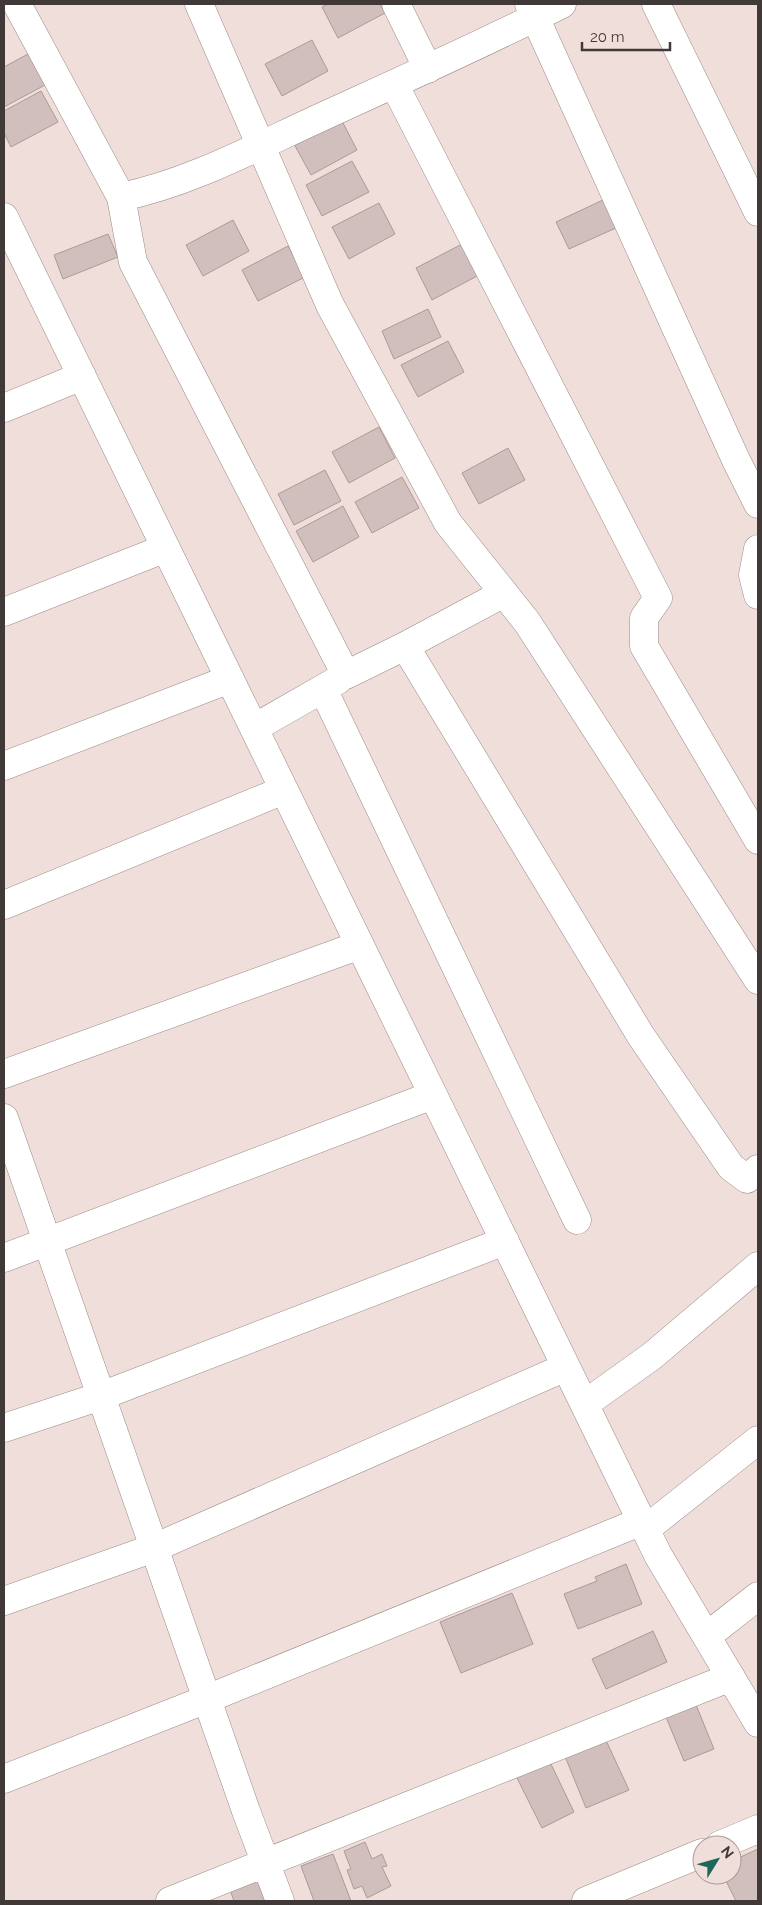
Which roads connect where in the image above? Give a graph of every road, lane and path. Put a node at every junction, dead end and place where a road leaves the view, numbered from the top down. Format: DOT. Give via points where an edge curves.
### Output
graph roads {
  1 [pos="17,4"];
  2 [pos="199,4"];
  3 [pos="396,4"];
  4 [pos="562,4"];
  5 [pos="656,4"];
  6 [pos="532,11"];
  7 [pos="428,69"];
  8 [pos="394,84"];
  9 [pos="259,146"];
  10 [pos="121,197"];
  11 [pos="758,212"];
  12 [pos="6,226"];
  13 [pos="82,376"];
  14 [pos="4,408"];
  15 [pos="758,504"];
  16 [pos="166,548"];
  17 [pos="758,549"];
  18 [pos="504,593"];
  19 [pos="758,594"];
  20 [pos="4,612"];
  21 [pos="405,646"];
  22 [pos="346,676"];
  23 [pos="230,679"];
  24 [pos="323,689"];
  25 [pos="254,728"];
  26 [pos="4,766"];
  27 [pos="284,790"];
  28 [pos="758,840"];
  29 [pos="4,906"];
  30 [pos="360,945"];
  31 [pos="758,980"];
  32 [pos="4,1074"];
  33 [pos="433,1095"];
  34 [pos="4,1118"];
  35 [pos="758,1169"];
  36 [pos="577,1220"];
  37 [pos="505,1241"];
  38 [pos="48,1243"];
  39 [pos="4,1258"];
  40 [pos="758,1266"];
  41 [pos="566,1367"];
  42 [pos="101,1396"];
  43 [pos="585,1404"];
  44 [pos="4,1428"];
  45 [pos="758,1440"];
  46 [pos="644,1525"];
  47 [pos="154,1548"];
  48 [pos="758,1596"];
  49 [pos="4,1601"];
  50 [pos="707,1636"];
  51 [pos="731,1677"];
  52 [pos="207,1699"];
  53 [pos="758,1723"];
  54 [pos="4,1779"];
  55 [pos="758,1829"];
  56 [pos="742,1836"];
  57 [pos="692,1857"];
  58 [pos="266,1863"];
  59 [pos="170,1901"];
  60 [pos="280,1901"];
  61 [pos="586,1901"];
  1 -- 10 [label="street"];
  2 -- 9 [label="street"];
  3 -- 7 [label="street"];
  4 -- 6 [label="street"];
  5 -- 11 [label="street"];
  6 -- 7 [label="street"];
  6 -- 15 [label="street"];
  7 -- 8 [label="street"];
  8 -- 9 [label="street"];
  8 -- 28 [label="street" via="658,598 644,618 644,646"];
  9 -- 10 [label="street" via="156,190"];
  9 -- 18 [label="street" via="330,305 448,524"];
  10 -- 22 [label="street" via="133,262"];
  12 -- 13 [label="street"];
  13 -- 14 [label="street"];
  13 -- 16 [label="street"];
  16 -- 20 [label="street"];
  16 -- 23 [label="street"];
  17 -- 19 [label="street" via="753,575"];
  18 -- 21 [label="street"];
  18 -- 31 [label="street" via="573,691"];
  21 -- 22 [label="street"];
  21 -- 35 [label="street" via="640,1036 731,1167 747,1179"];
  22 -- 24 [label="street"];
  23 -- 25 [label="street"];
  23 -- 26 [label="street"];
  24 -- 25 [label="street"];
  24 -- 36 [label="street"];
  25 -- 27 [label="street"];
  27 -- 29 [label="street"];
  27 -- 30 [label="street"];
  30 -- 32 [label="street"];
  30 -- 33 [label="street"];
  33 -- 37 [label="street"];
  33 -- 38 [label="street"];
  34 -- 38 [label="street"];
  37 -- 41 [label="street"];
  37 -- 42 [label="street"];
  38 -- 39 [label="street"];
  38 -- 42 [label="street"];
  40 -- 43 [label="street" via="652,1356"];
  41 -- 43 [label="street"];
  41 -- 47 [label="street"];
  42 -- 44 [label="street"];
  42 -- 47 [label="street"];
  43 -- 46 [label="street"];
  45 -- 46 [label="street"];
  46 -- 50 [label="street"];
  46 -- 52 [label="street"];
  47 -- 49 [label="street"];
  47 -- 52 [label="street"];
  48 -- 50 [label="street"];
  50 -- 51 [label="street"];
  51 -- 53 [label="street"];
  51 -- 58 [label="street"];
  52 -- 54 [label="street"];
  52 -- 58 [label="street"];
  55 -- 56 [label="street"];
  57 -- 61 [label="street"];
  58 -- 59 [label="street"];
  58 -- 60 [label="street"];
}
